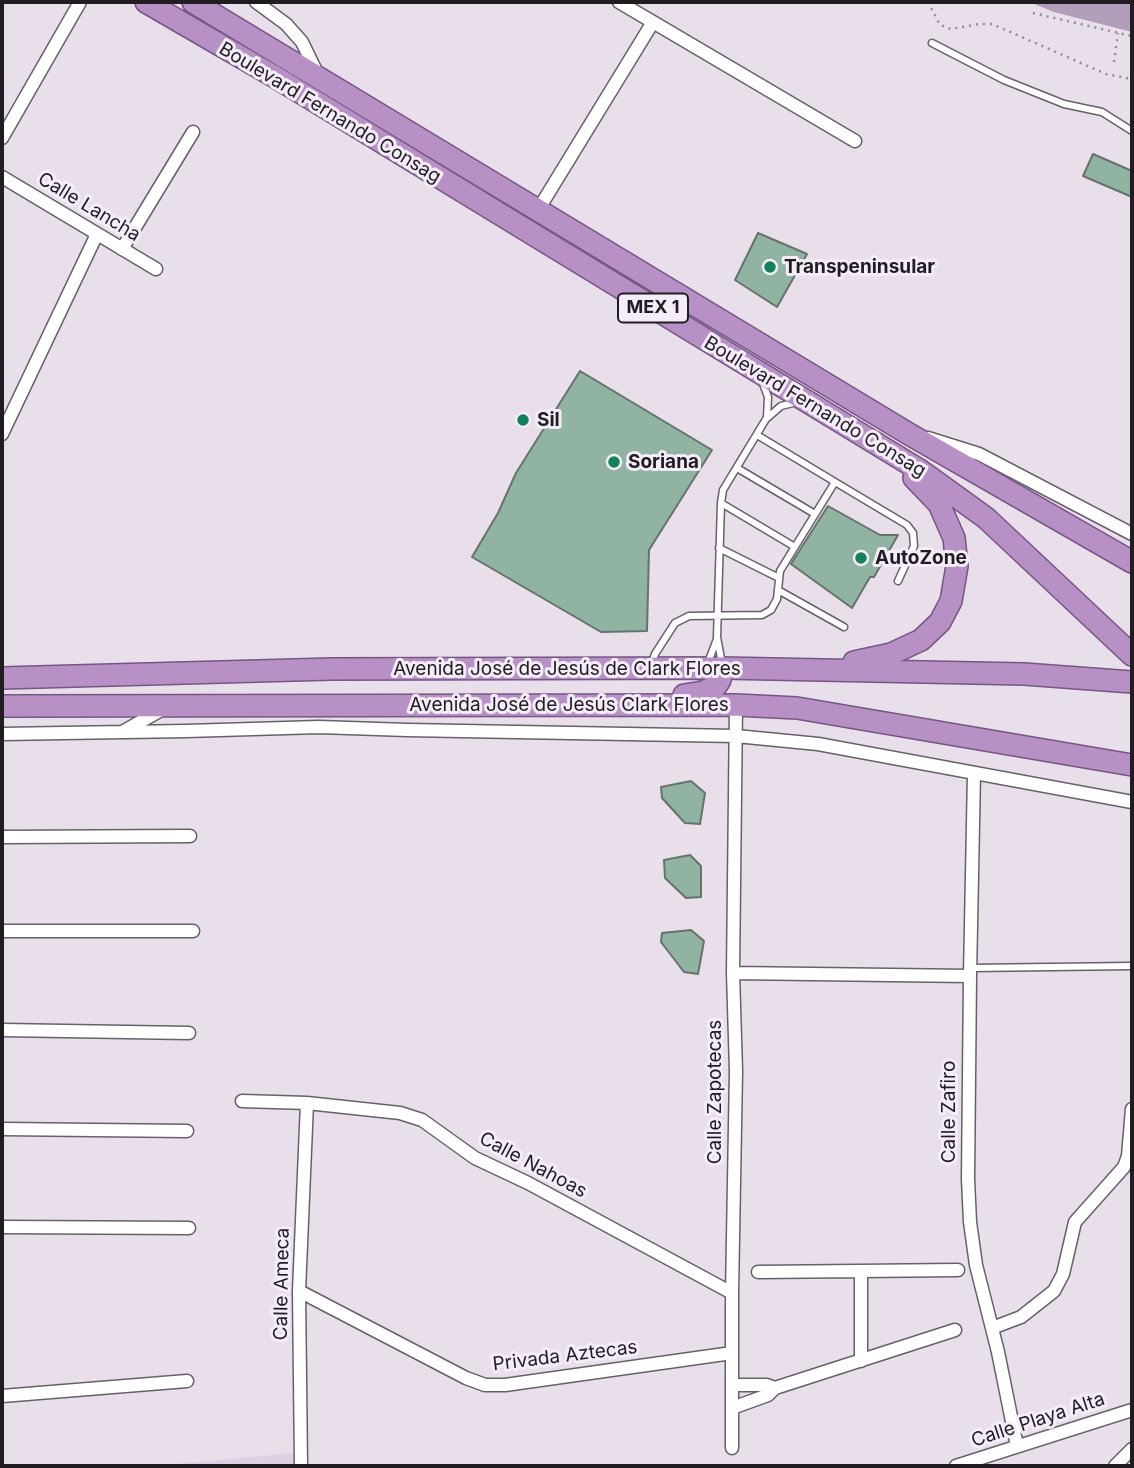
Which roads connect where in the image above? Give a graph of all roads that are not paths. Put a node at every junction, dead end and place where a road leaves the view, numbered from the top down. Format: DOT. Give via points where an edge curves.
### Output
graph roads {
  1 [pos="80,2"];
  2 [pos="146,2"];
  3 [pos="193,2"];
  4 [pos="619,2"];
  5 [pos="264,4"];
  6 [pos="653,22"];
  7 [pos="932,43"];
  8 [pos="318,75"];
  9 [pos="1132,131"];
  10 [pos="193,132"];
  11 [pos="2,138"];
  12 [pos="855,141"];
  13 [pos="2,177"];
  14 [pos="538,210"];
  15 [pos="97,234"];
  16 [pos="122,249"];
  17 [pos="156,269"];
  18 [pos="689,301"];
  19 [pos="676,321"];
  20 [pos="751,368"];
  21 [pos="806,401"];
  22 [pos="766,419"];
  23 [pos="2,434"];
  24 [pos="909,434"];
  25 [pos="757,435"];
  26 [pos="886,449"];
  27 [pos="737,468"];
  28 [pos="835,482"];
  29 [pos="720,503"];
  30 [pos="815,514"];
  31 [pos="1132,534"];
  32 [pos="795,547"];
  33 [pos="719,548"];
  34 [pos="1132,562"];
  35 [pos="779,578"];
  36 [pos="898,581"];
  37 [pos="778,590"];
  38 [pos="718,615"];
  39 [pos="844,627"];
  40 [pos="717,637"];
  41 [pos="1132,655"];
  42 [pos="651,668"];
  43 [pos="714,668"];
  44 [pos="814,670"];
  45 [pos="3,678"];
  46 [pos="1132,682"];
  47 [pos="640,704"];
  48 [pos="736,705"];
  49 [pos="2,706"];
  50 [pos="166,706"];
  51 [pos="120,732"];
  52 [pos="2,734"];
  53 [pos="736,736"];
  54 [pos="1132,765"];
  55 [pos="974,773"];
  56 [pos="1132,802"];
  57 [pos="190,836"];
  58 [pos="2,837"];
  59 [pos="2,931"];
  60 [pos="193,931"];
  61 [pos="1132,967"];
  62 [pos="970,972"];
  63 [pos="733,973"];
  64 [pos="2,1030"];
  65 [pos="189,1033"];
  66 [pos="242,1101"];
  67 [pos="307,1104"];
  68 [pos="1132,1109"];
  69 [pos="2,1129"];
  70 [pos="187,1131"];
  71 [pos="2,1227"];
  72 [pos="189,1228"];
  73 [pos="958,1270"];
  74 [pos="861,1271"];
  75 [pos="758,1272"];
  76 [pos="299,1291"];
  77 [pos="732,1293"];
  78 [pos="992,1328"];
  79 [pos="956,1330"];
  80 [pos="732,1353"];
  81 [pos="861,1360"];
  82 [pos="187,1381"];
  83 [pos="732,1385"];
  84 [pos="775,1388"];
  85 [pos="2,1395"];
  86 [pos="732,1408"];
  87 [pos="1132,1410"];
  88 [pos="1017,1447"];
  89 [pos="732,1448"];
  90 [pos="1132,1449"];
  91 [pos="301,1466"];
  92 [pos="956,1466"];
  93 [pos="1115,1466"];
  1 -- 11 [label="street"];
  2 -- 19 [label="highway, Boulevard Fernando Consag / MEX 1"];
  3 -- 8 [label="highway, Boulevard Fernando Consag / MEX 1"];
  4 -- 6 [label="street"];
  5 -- 8 [label="street" via="302,42"];
  6 -- 12 [label="street"];
  6 -- 14 [label="street"];
  7 -- 9 [label="lane" via="1004,80 1065,104 1102,112"];
  8 -- 14 [label="highway, Boulevard Fernando Consag / MEX 1"];
  10 -- 16 [label="street"];
  13 -- 15 [label="street, Calle Lancha"];
  14 -- 18 [label="highway, Boulevard Fernando Consag / MEX 1"];
  15 -- 16 [label="street, Calle Lancha"];
  15 -- 23 [label="street"];
  16 -- 17 [label="street, Calle Lancha"];
  18 -- 19 [label="highway"];
  18 -- 24 [label="highway, Boulevard Fernando Consag / MEX 1"];
  19 -- 20 [label="highway, Boulevard Fernando Consag / MEX 1"];
  20 -- 21 [label="highway, Boulevard Fernando Consag / MEX 1"];
  20 -- 22 [label="lane" via="766,390"];
  21 -- 22 [label="lane" via="781,406"];
  21 -- 26 [label="highway, Boulevard Fernando Consag / MEX 1"];
  22 -- 25 [label="lane"];
  24 -- 31 [label="street" via="979,454"];
  24 -- 34 [label="highway, Boulevard Fernando Consag / MEX 1"];
  25 -- 27 [label="lane"];
  25 -- 28 [label="lane"];
  26 -- 41 [label="highway, Boulevard Fernando Consag / MEX 1" via="986,519"];
  26 -- 44 [label="highway" via="933,496 950,526 957,566 951,601 933,630 910,647"];
  27 -- 29 [label="lane"];
  27 -- 30 [label="lane"];
  28 -- 30 [label="lane"];
  28 -- 36 [label="lane" via="913,533 914,546"];
  29 -- 32 [label="lane"];
  29 -- 33 [label="lane"];
  30 -- 32 [label="lane"];
  32 -- 35 [label="lane"];
  33 -- 35 [label="lane"];
  33 -- 38 [label="lane"];
  35 -- 37 [label="lane"];
  37 -- 38 [label="lane" via="775,605 762,615"];
  37 -- 39 [label="lane"];
  38 -- 40 [label="lane"];
  38 -- 42 [label="lane" via="689,616 675,623"];
  40 -- 43 [label="lane"];
  40 -- 43 [label="lane"];
  42 -- 43 [label="highway, Avenida José de Jesús de Clark Flores"];
  42 -- 45 [label="highway, Avenida José de Jesús de Clark Flores" via="331,669"];
  43 -- 44 [label="highway, Avenida José de Jesús de Clark Flores"];
  43 -- 47 [label="highway" via="720,680 710,689"];
  44 -- 46 [label="highway, Avenida José de Jesús de Clark Flores" via="1024,674"];
  47 -- 48 [label="highway, Avenida José de Jesús Clark Flores"];
  47 -- 50 [label="highway, Avenida José de Jesús Clark Flores"];
  48 -- 53 [label="street, Calle Zapotecas"];
  48 -- 54 [label="highway, Avenida José de Jesús Clark Flores" via="797,709"];
  49 -- 50 [label="highway, Avenida José de Jesús Clark Flores"];
  50 -- 51 [label="street"];
  51 -- 52 [label="street"];
  51 -- 53 [label="street" via="319,727"];
  53 -- 55 [label="street" via="818,744"];
  53 -- 63 [label="street, Calle Zapotecas"];
  55 -- 56 [label="street"];
  55 -- 62 [label="street, Calle Zafiro"];
  57 -- 58 [label="street"];
  59 -- 60 [label="street"];
  61 -- 62 [label="lane"];
  62 -- 63 [label="street"];
  62 -- 78 [label="street, Calle Zafiro" via="970,1222"];
  63 -- 77 [label="street, Calle Zapotecas"];
  64 -- 65 [label="street"];
  66 -- 67 [label="street, Calle Nahoas"];
  67 -- 76 [label="street, Calle Ameca"];
  67 -- 77 [label="street, Calle Nahoas" via="400,1113 422,1120 475,1158"];
  68 -- 78 [label="street" via="1124,1167 1075,1222 1063,1274 1054,1291 1021,1317"];
  69 -- 70 [label="street"];
  71 -- 72 [label="street"];
  73 -- 74 [label="street"];
  74 -- 75 [label="street"];
  74 -- 81 [label="street"];
  76 -- 80 [label="street, Privada Aztecas" via="485,1385"];
  76 -- 91 [label="street, Calle Ameca"];
  77 -- 80 [label="street, Calle Zapotecas"];
  78 -- 88 [label="street, Calle Zafiro"];
  79 -- 81 [label="street"];
  80 -- 83 [label="street, Calle Zapotecas"];
  81 -- 84 [label="street"];
  82 -- 85 [label="street"];
  83 -- 84 [label="street"];
  83 -- 86 [label="street, Calle Zapotecas"];
  84 -- 86 [label="street"];
  86 -- 89 [label="street, Calle Zapotecas"];
  87 -- 88 [label="street, Calle Playa Alta"];
  88 -- 92 [label="street, Calle Playa Alta"];
  90 -- 93 [label="street"];
}
